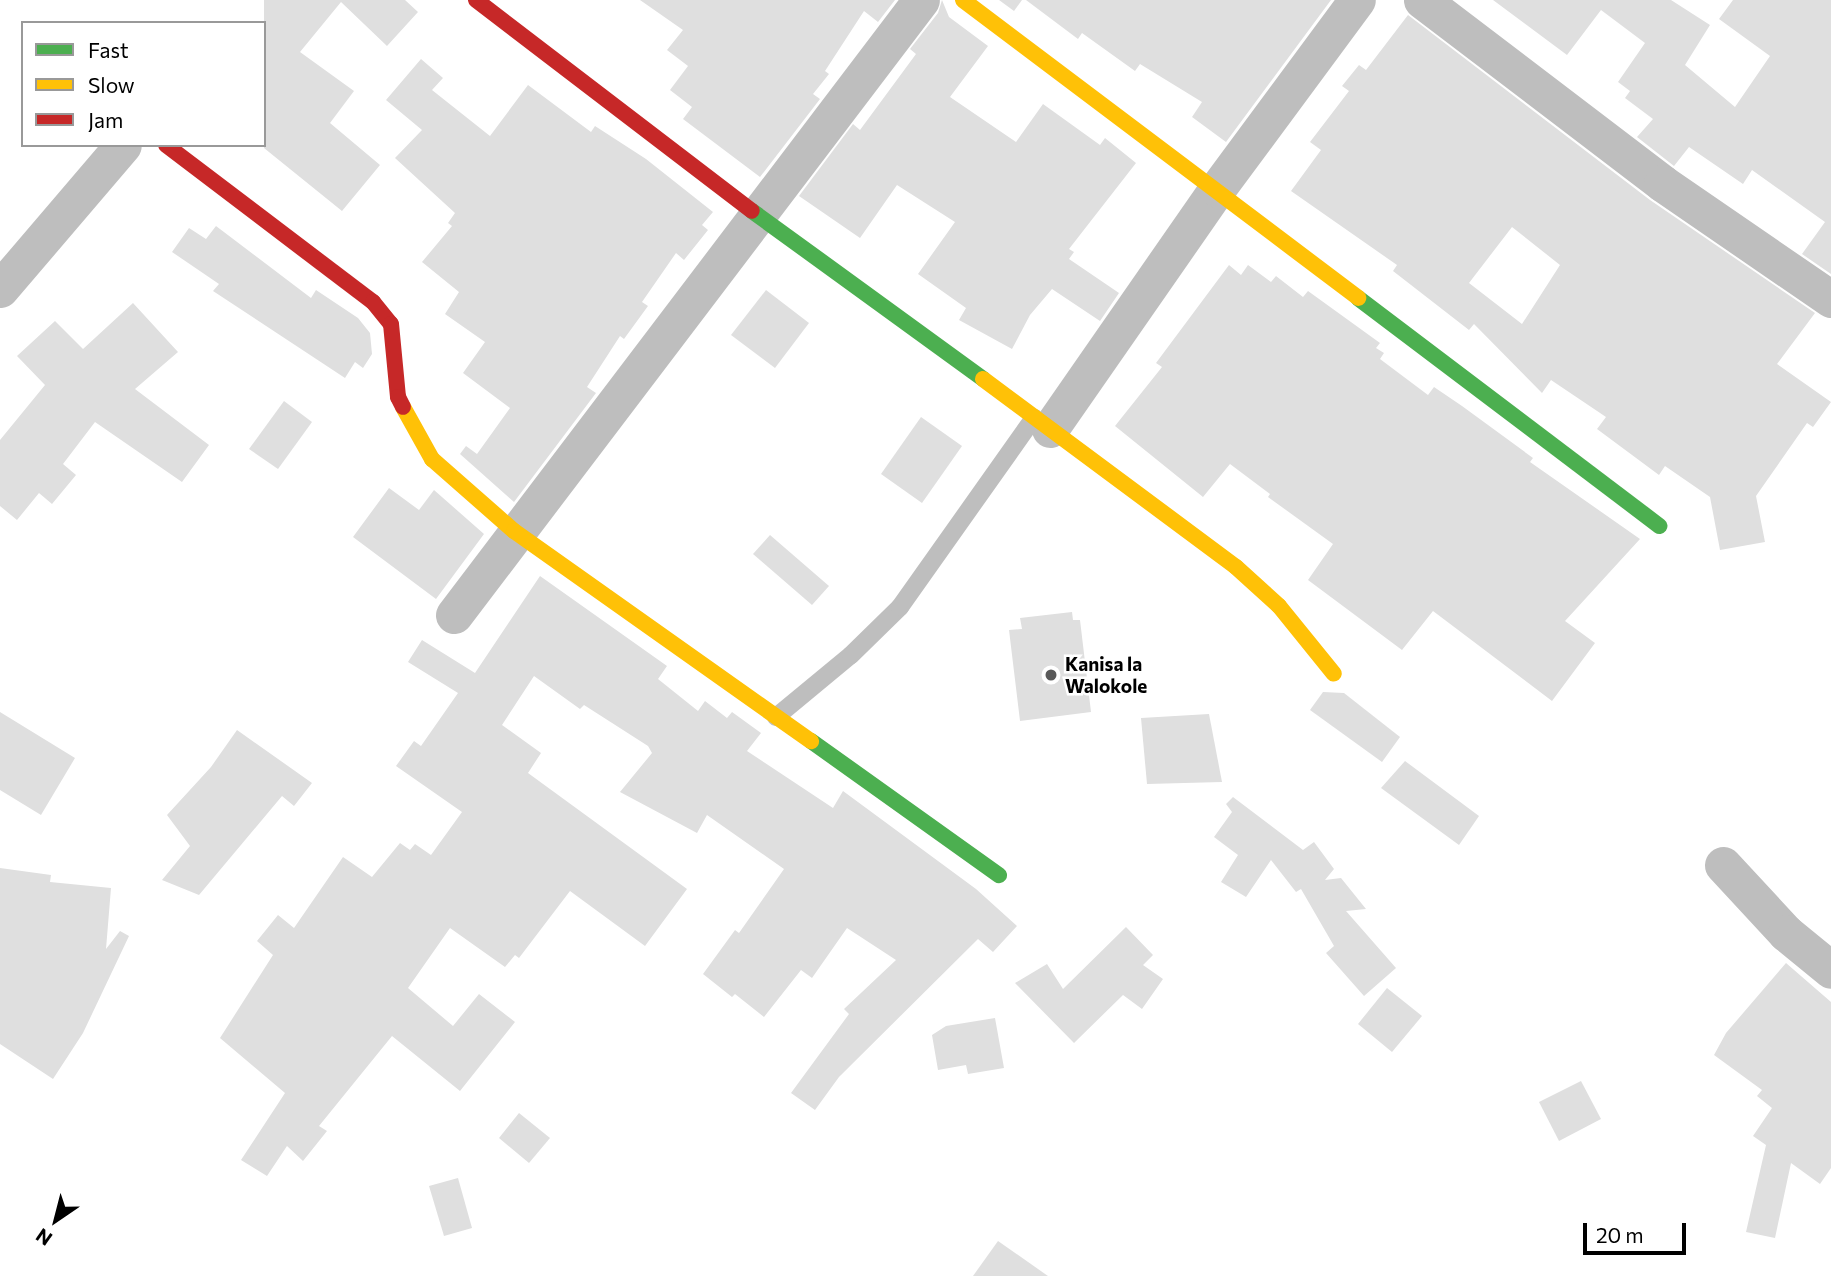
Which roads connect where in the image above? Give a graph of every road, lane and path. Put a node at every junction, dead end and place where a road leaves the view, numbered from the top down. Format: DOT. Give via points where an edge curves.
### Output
graph roads {
  1 [pos="476,0"];
  2 [pos="920,0"];
  3 [pos="963,0"];
  4 [pos="1357,0"];
  5 [pos="1422,0"];
  6 [pos="121,147"];
  7 [pos="169,147"];
  8 [pos="1217,189"];
  9 [pos="757,215"];
  10 [pos="0,289"];
  11 [pos="1831,299"];
  12 [pos="1042,424"];
  13 [pos="1658,526"];
  14 [pos="514,531"];
  15 [pos="454,615"];
  16 [pos="1334,674"];
  17 [pos="776,717"];
  18 [pos="1723,865"];
  19 [pos="999,875"];
  20 [pos="1831,971"];
  1 -- 9 [label="street"];
  2 -- 9 [label="street"];
  3 -- 8 [label="street"];
  4 -- 8 [label="street"];
  5 -- 11 [label="street" via="1662,183"];
  6 -- 10 [label="street"];
  7 -- 14 [label="street" via="373,302 391,324 398,397 432,459"];
  8 -- 12 [label="street"];
  8 -- 13 [label="street"];
  9 -- 12 [label="street"];
  9 -- 14 [label="street"];
  12 -- 16 [label="street" via="1236,567 1279,606"];
  12 -- 17 [label="lane" via="900,607 852,655"];
  14 -- 15 [label="street"];
  14 -- 17 [label="street"];
  17 -- 19 [label="street"];
  18 -- 20 [label="street" via="1786,933"];
}
